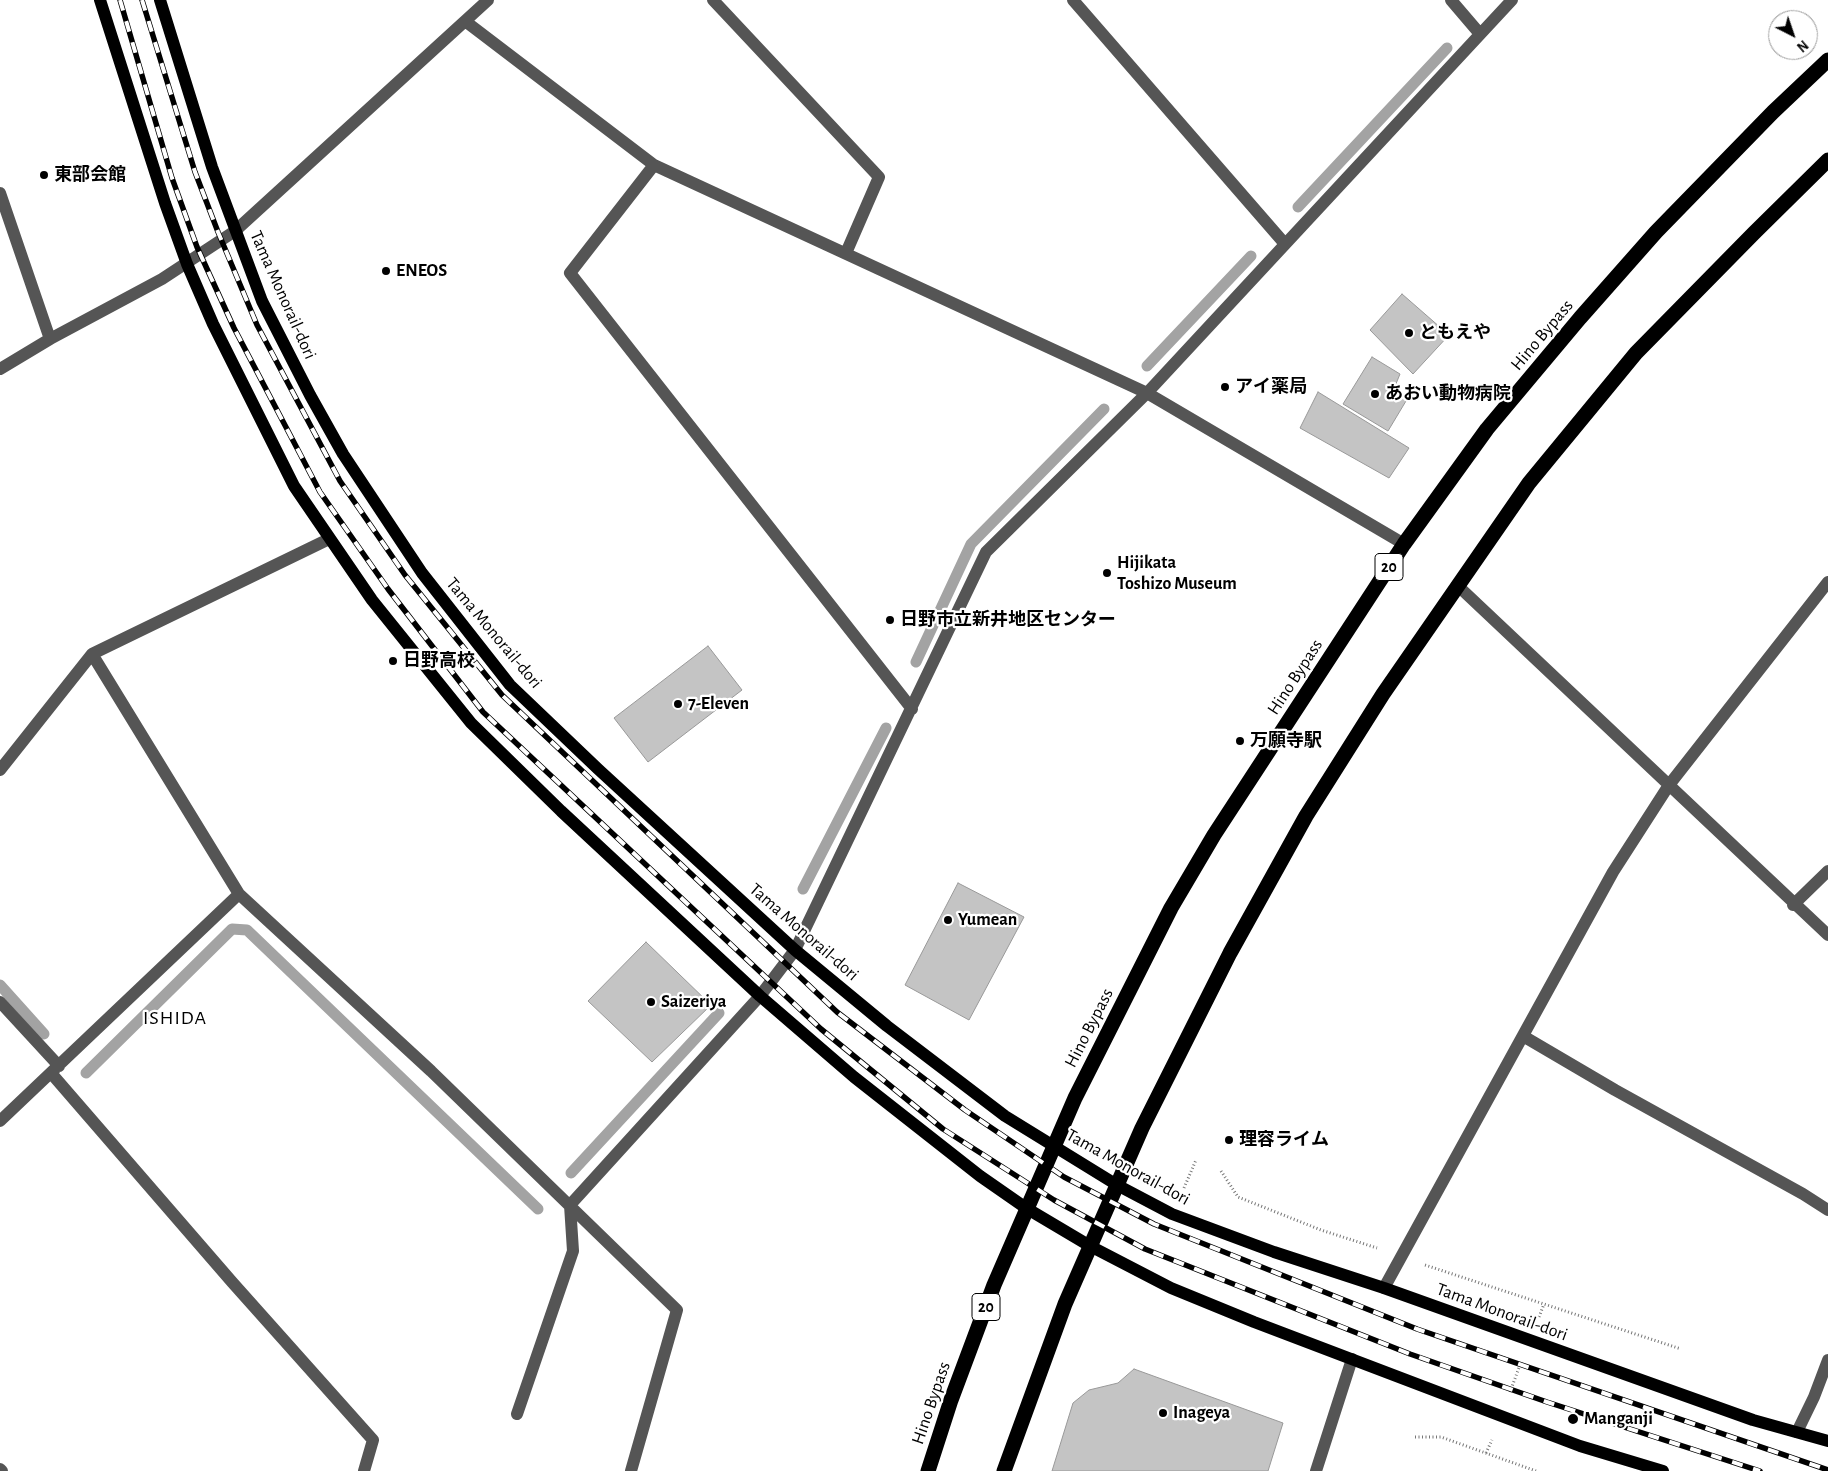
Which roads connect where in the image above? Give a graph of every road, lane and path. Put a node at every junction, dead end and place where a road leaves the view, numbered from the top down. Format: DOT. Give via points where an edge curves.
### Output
graph roads {
  1 [pos="100,0"];
  2 [pos="160,0"];
  3 [pos="488,0"];
  4 [pos="713,0"];
  5 [pos="1073,0"];
  6 [pos="1451,0"];
  7 [pos="1512,0"];
  8 [pos="465,21"];
  9 [pos="1480,34"];
  10 [pos="1828,60"];
  11 [pos="1828,160"];
  12 [pos="654,165"];
  13 [pos="0,193"];
  14 [pos="235,231"];
  15 [pos="1285,244"];
  16 [pos="846,253"];
  17 [pos="187,264"];
  18 [pos="50,339"];
  19 [pos="0,369"];
  20 [pos="1147,393"];
  21 [pos="329,539"];
  22 [pos="1404,544"];
  23 [pos="1828,582"];
  24 [pos="1457,585"];
  25 [pos="92,654"];
  26 [pos="912,709"];
  27 [pos="0,770"];
  28 [pos="1669,785"];
  29 [pos="1828,871"];
  30 [pos="239,894"];
  31 [pos="1794,904"];
  32 [pos="1828,936"];
  33 [pos="795,950"];
  34 [pos="760,996"];
  35 [pos="0,1002"];
  36 [pos="1523,1036"];
  37 [pos="55,1069"];
  38 [pos="0,1121"];
  39 [pos="1053,1147"];
  40 [pos="1196,1160"];
  41 [pos="1221,1170"];
  42 [pos="1117,1185"];
  43 [pos="1184,1188"];
  44 [pos="570,1205"];
  45 [pos="1026,1208"];
  46 [pos="1828,1210"];
  47 [pos="1090,1246"];
  48 [pos="1402,1257"];
  49 [pos="1384,1288"];
  50 [pos="1544,1304"];
  51 [pos="1537,1322"];
  52 [pos="1681,1349"];
  53 [pos="1523,1357"];
  54 [pos="1352,1359"];
  55 [pos="1828,1360"];
  56 [pos="1506,1401"];
  57 [pos="517,1414"];
  58 [pos="1797,1432"];
  59 [pos="1493,1436"];
  60 [pos="1415,1437"];
  61 [pos="1828,1441"];
  62 [pos="1486,1453"];
  63 [pos="364,1471"];
  64 [pos="631,1471"];
  65 [pos="928,1471"];
  66 [pos="1004,1471"];
  67 [pos="1316,1471"];
  68 [pos="1536,1471"];
  69 [pos="1663,1471"];
  1 -- 17 [label="main road" via="164,204"];
  2 -- 14 [label="main road, Tama Monorail-dori"];
  3 -- 8 [label="street"];
  4 -- 16 [label="street" via="879,177"];
  5 -- 15 [label="street"];
  6 -- 9 [label="street"];
  7 -- 9 [label="street"];
  8 -- 12 [label="street"];
  8 -- 14 [label="street"];
  9 -- 15 [label="street"];
  10 -- 22 [label="highway, Hino Bypass / 20" via="1656,232 1580,318 1487,430"];
  11 -- 24 [label="highway" via="1636,354 1529,483"];
  12 -- 16 [label="street"];
  12 -- 26 [label="street" via="570,273"];
  13 -- 18 [label="street"];
  14 -- 17 [label="street"];
  14 -- 33 [label="main road, Tama Monorail-dori" via="262,301 310,395 343,454 422,573 510,685"];
  15 -- 20 [label="street"];
  16 -- 20 [label="street"];
  17 -- 18 [label="street"];
  17 -- 21 [label="main road" via="213,324 294,486"];
  18 -- 19 [label="street"];
  20 -- 22 [label="street"];
  20 -- 26 [label="street" via="986,552"];
  21 -- 25 [label="street"];
  21 -- 34 [label="main road" via="372,600 472,723 561,811"];
  22 -- 39 [label="highway, Hino Bypass / 20" via="1209,843 1171,908"];
  23 -- 28 [label="street"];
  24 -- 28 [label="street"];
  24 -- 42 [label="highway" via="1306,816 1230,953"];
  25 -- 27 [label="street"];
  25 -- 30 [label="street"];
  26 -- 33 [label="street"];
  28 -- 31 [label="street"];
  28 -- 36 [label="street" via="1613,872"];
  29 -- 31 [label="street"];
  30 -- 37 [label="street"];
  30 -- 44 [label="street" via="431,1070"];
  31 -- 32 [label="street"];
  33 -- 34 [label="street"];
  33 -- 39 [label="main road, Tama Monorail-dori" via="886,1026 1005,1116"];
  34 -- 44 [label="street"];
  34 -- 45 [label="main road" via="854,1077"];
  35 -- 37 [label="street"];
  36 -- 46 [label="street"];
  36 -- 48 [label="street"];
  37 -- 38 [label="street"];
  37 -- 63 [label="street" via="232,1282 374,1440"];
  39 -- 42 [label="main road, Tama Monorail-dori"];
  39 -- 45 [label="highway, Hino Bypass / 20"];
  40 -- 43 [label="path"];
  41 -- 48 [label="path" via="1238,1197"];
  42 -- 47 [label="highway"];
  42 -- 49 [label="main road, Tama Monorail-dori" via="1172,1214"];
  44 -- 57 [label="street" via="573,1251"];
  44 -- 64 [label="street" via="677,1310"];
  45 -- 47 [label="main road"];
  45 -- 65 [label="highway, Hino Bypass / 20" via="951,1400"];
  47 -- 54 [label="main road" via="1171,1288"];
  47 -- 66 [label="highway" via="1065,1304"];
  48 -- 49 [label="street"];
  48 -- 50 [label="path"];
  49 -- 58 [label="main road, Tama Monorail-dori" via="1753,1420"];
  50 -- 51 [label="path"];
  50 -- 52 [label="path"];
  53 -- 56 [label="path"];
  54 -- 67 [label="street"];
  54 -- 69 [label="main road" via="1580,1446"];
  55 -- 58 [label="street"];
  58 -- 61 [label="main road, Tama Monorail-dori"];
  59 -- 62 [label="path"];
  60 -- 62 [label="path" via="1442,1437"];
  62 -- 68 [label="path"];
}
